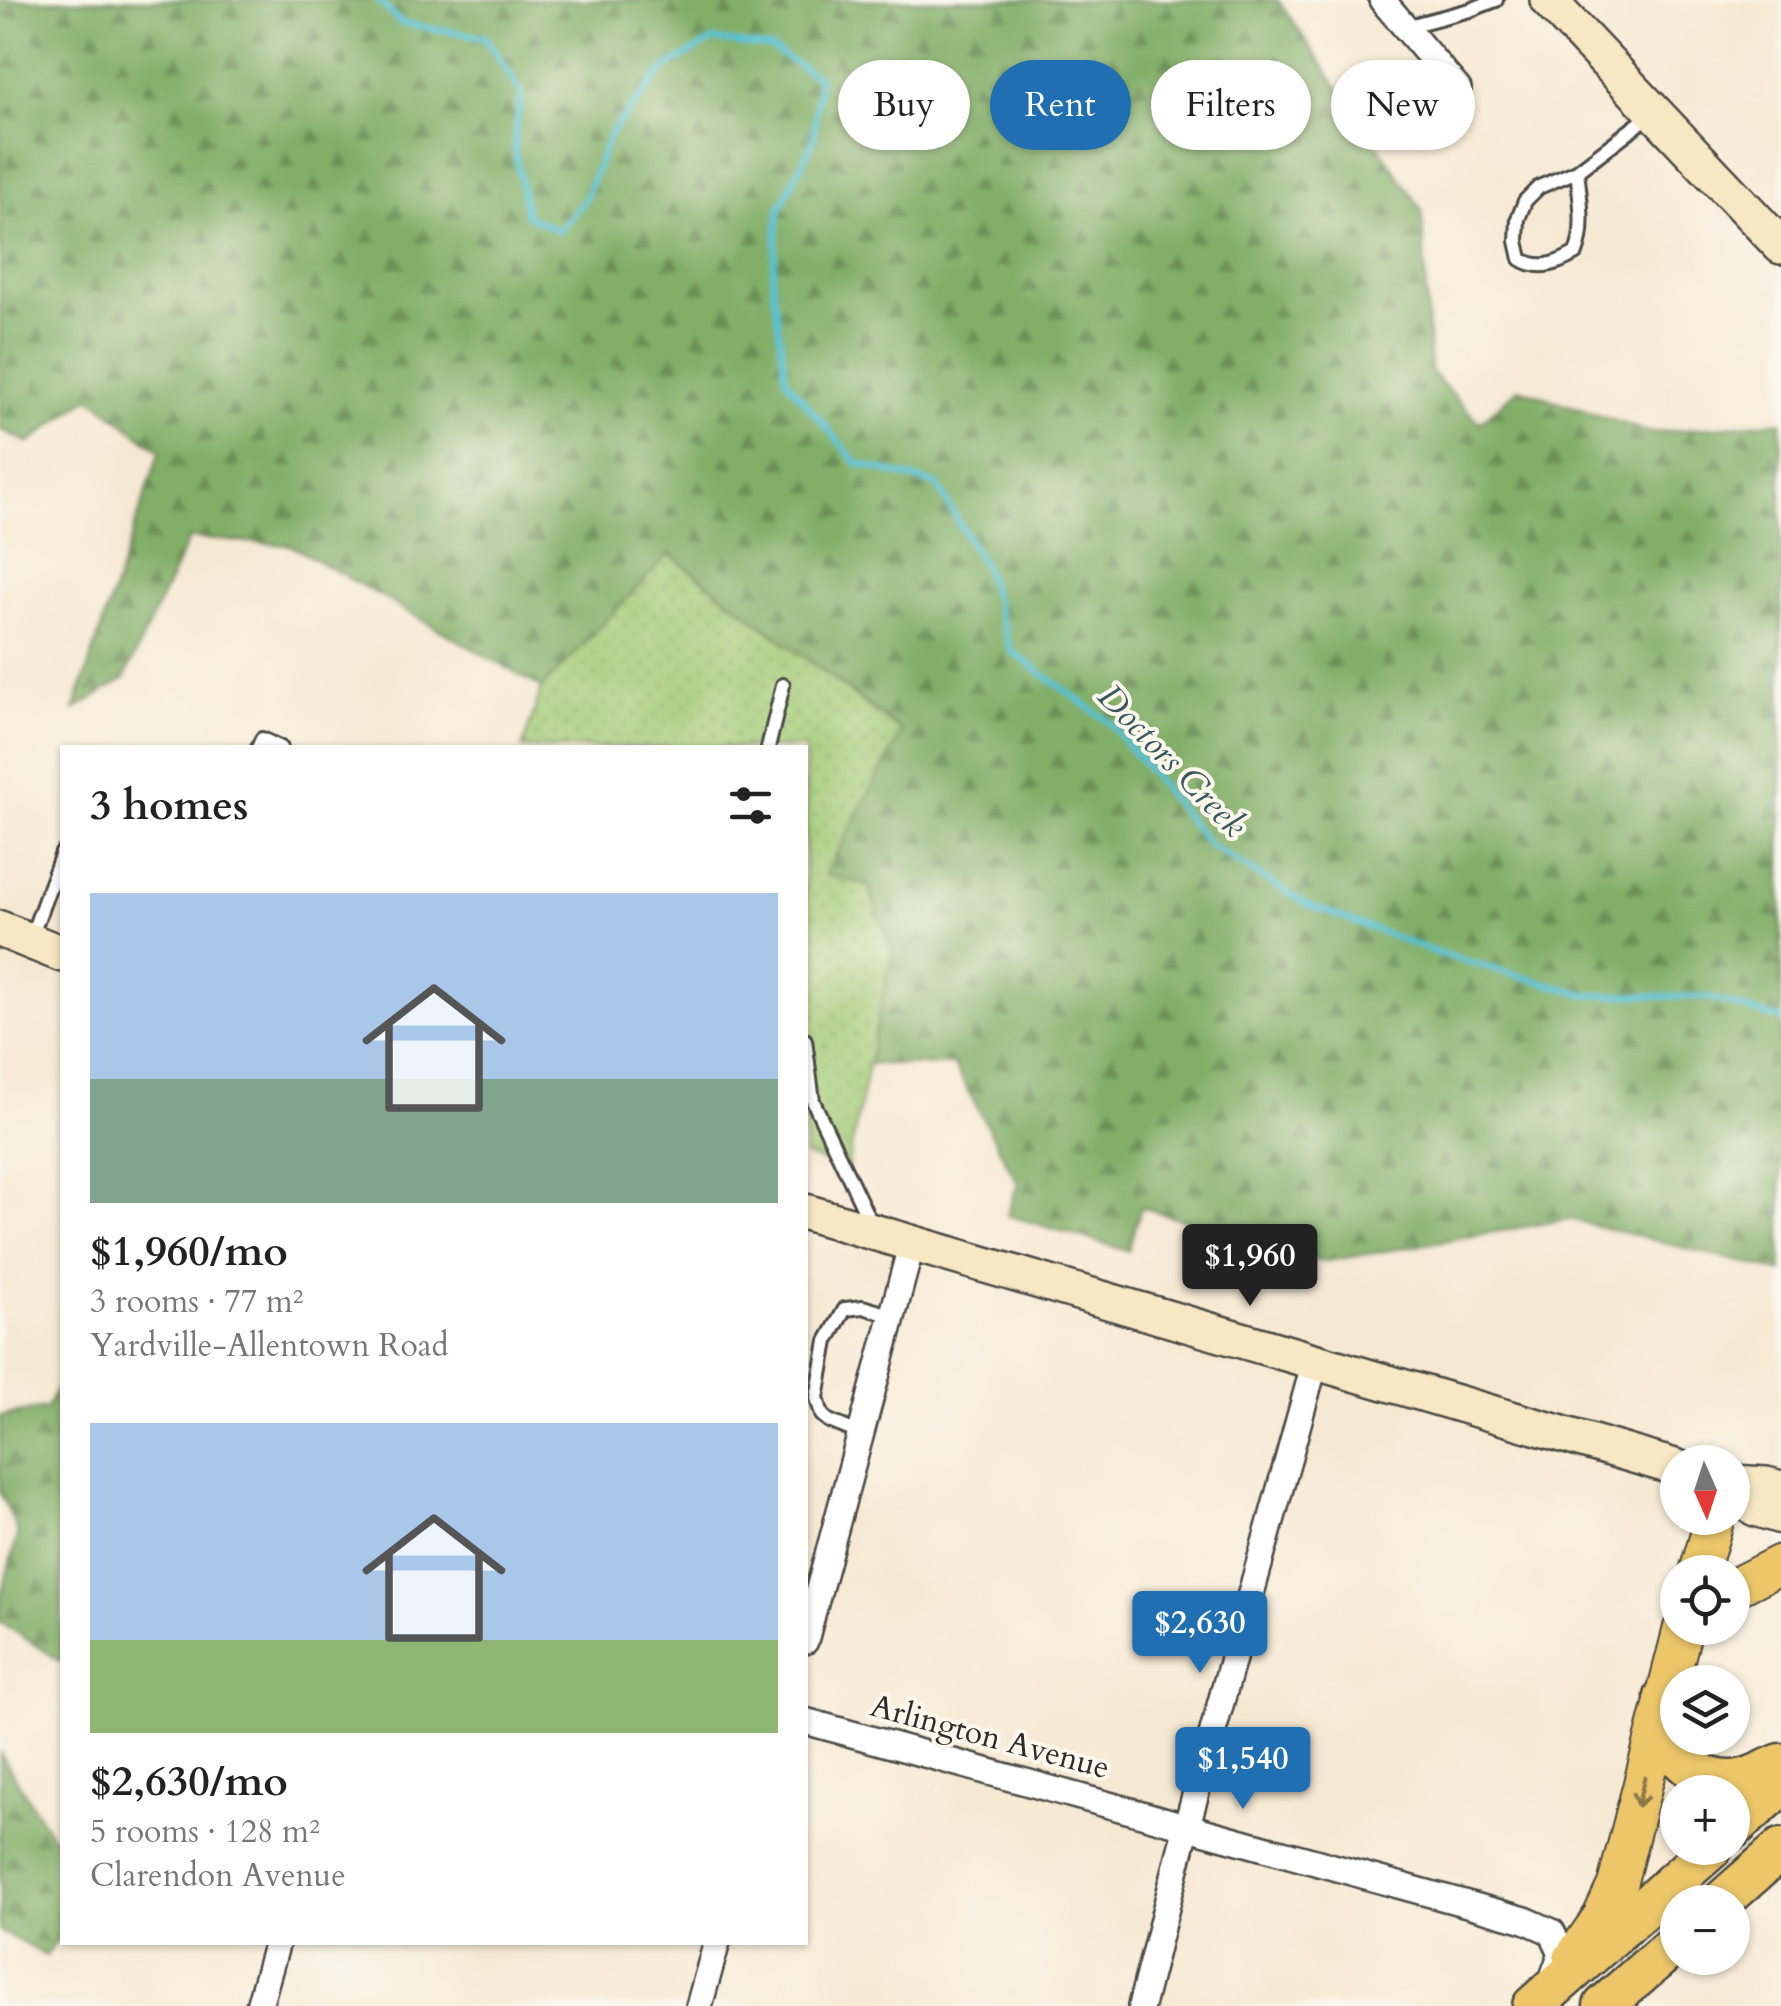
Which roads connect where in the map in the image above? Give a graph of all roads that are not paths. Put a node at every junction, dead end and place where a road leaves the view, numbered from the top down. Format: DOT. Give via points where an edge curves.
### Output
graph roads {
  1 [pos="1382,0"];
  2 [pos="1496,0"];
  3 [pos="1548,0"];
  4 [pos="1405,27"];
  5 [pos="1433,60"];
  6 [pos="1655,112"];
  7 [pos="1577,171"];
  8 [pos="1781,246"];
  9 [pos="783,685"];
  10 [pos="769,745"];
  11 [pos="60,856"];
  12 [pos="15,935"];
  13 [pos="60,953"];
  14 [pos="808,1082"];
  15 [pos="808,1213"];
  16 [pos="875,1233"];
  17 [pos="912,1243"];
  18 [pos="892,1316"];
  19 [pos="1315,1362"];
  20 [pos="861,1434"];
  21 [pos="1660,1463"];
  22 [pos="1750,1484"];
  23 [pos="1781,1488"];
  24 [pos="1750,1504"];
  25 [pos="1781,1516"];
  26 [pos="1781,1564"];
  27 [pos="1750,1580"];
  28 [pos="808,1631"];
  29 [pos="1660,1717"];
  30 [pos="808,1722"];
  31 [pos="1678,1755"];
  32 [pos="1781,1764"];
  33 [pos="1781,1786"];
  34 [pos="1750,1813"];
  35 [pos="1187,1825"];
  36 [pos="1781,1849"];
  37 [pos="1693,1865"];
  38 [pos="1740,1885"];
  39 [pos="276,1945"];
  40 [pos="717,1945"];
  41 [pos="1660,1957"];
  42 [pos="1539,2001"];
  43 [pos="259,2006"];
  44 [pos="698,2006"];
  45 [pos="1142,2006"];
  46 [pos="1604,2006"];
  1 -- 4 [label="street"];
  2 -- 4 [label="lane"];
  3 -- 6 [label="main road"];
  4 -- 5 [label="street"];
  6 -- 7 [label="lane"];
  6 -- 8 [label="main road"];
  7 -- 7 [label="lane" via="1539,186 1525,201 1516,241 1520,259 1532,266 1576,253"];
  9 -- 10 [label="lane"];
  11 -- 12 [label="lane"];
  12 -- 13 [label="main road"];
  14 -- 16 [label="lane"];
  15 -- 16 [label="main road"];
  16 -- 17 [label="main road"];
  17 -- 18 [label="street"];
  17 -- 19 [label="main road"];
  18 -- 20 [label="street"];
  18 -- 20 [label="lane" via="845,1309 827,1341 817,1398 822,1415"];
  19 -- 21 [label="main road"];
  19 -- 35 [label="street"];
  20 -- 28 [label="street"];
  22 -- 23 [label="main road"];
  24 -- 25 [label="main road"];
  26 -- 27 [label="main road"];
  29 -- 42 [label="main road, one-way" via="1617,1885 1591,1934"];
  30 -- 35 [label="street, Arlington Avenue"];
  31 -- 32 [label="highway" via="1688,1767 1724,1781"];
  33 -- 34 [label="highway"];
  35 -- 42 [label="street, Arlington Avenue" via="1552,1932 1562,1953"];
  35 -- 45 [label="street"];
  36 -- 38 [label="highway"];
  37 -- 42 [label="highway"];
  39 -- 43 [label="street"];
  40 -- 44 [label="street"];
  41 -- 46 [label="highway"];
}
